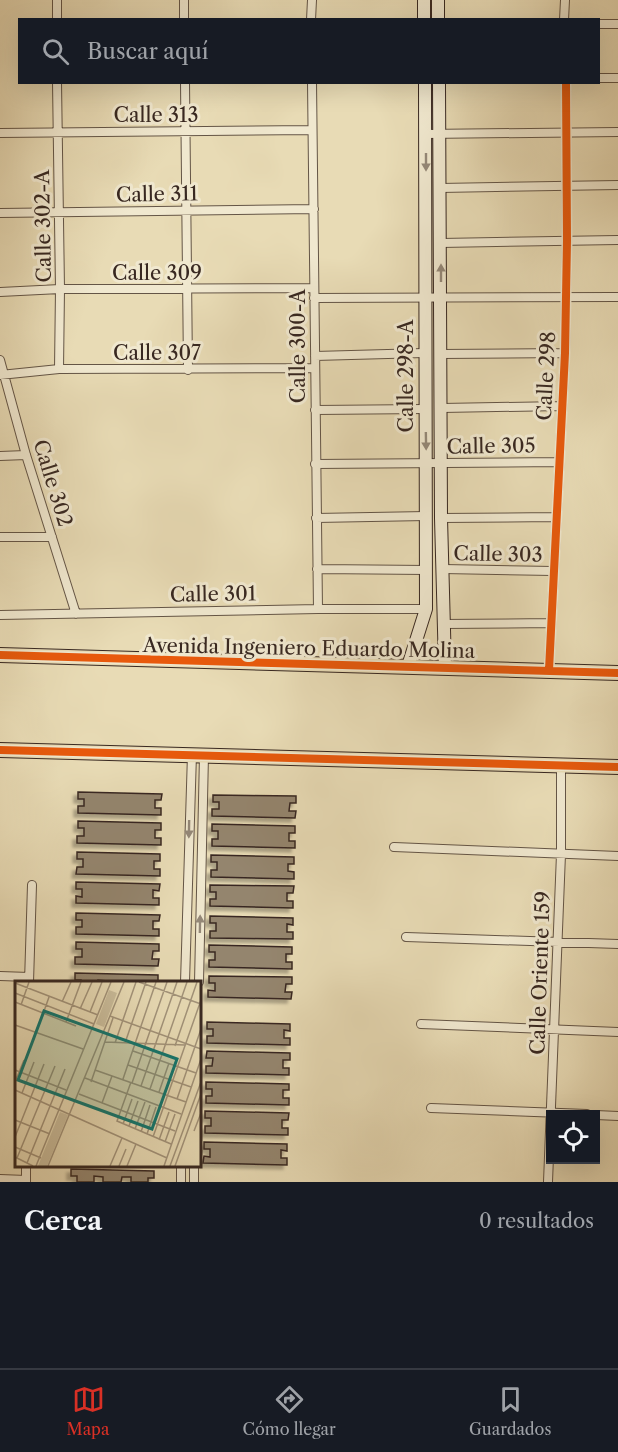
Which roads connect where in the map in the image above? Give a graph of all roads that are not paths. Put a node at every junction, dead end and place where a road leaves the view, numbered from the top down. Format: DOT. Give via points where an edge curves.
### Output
graph roads {
  1 [pos="57,0"];
  2 [pos="184,0"];
  3 [pos="312,0"];
  4 [pos="423,0"];
  5 [pos="438,0"];
  6 [pos="565,0"];
  7 [pos="57,18"];
  8 [pos="184,18"];
  9 [pos="311,18"];
  10 [pos="424,18"];
  11 [pos="438,18"];
  12 [pos="564,18"];
  13 [pos="600,24"];
  14 [pos="618,24"];
  15 [pos="600,78"];
  16 [pos="618,78"];
  17 [pos="57,84"];
  18 [pos="185,84"];
  19 [pos="312,84"];
  20 [pos="424,84"];
  21 [pos="439,84"];
  22 [pos="566,84"];
  23 [pos="312,130"];
  24 [pos="186,131"];
  25 [pos="57,132"];
  26 [pos="618,132"];
  27 [pos="0,133"];
  28 [pos="566,133"];
  29 [pos="425,134"];
  30 [pos="439,135"];
  31 [pos="567,185"];
  32 [pos="618,185"];
  33 [pos="440,188"];
  34 [pos="186,210"];
  35 [pos="314,210"];
  36 [pos="59,212"];
  37 [pos="0,213"];
  38 [pos="618,240"];
  39 [pos="567,241"];
  40 [pos="441,243"];
  41 [pos="314,288"];
  42 [pos="60,289"];
  43 [pos="188,290"];
  44 [pos="0,292"];
  45 [pos="566,297"];
  46 [pos="618,297"];
  47 [pos="314,298"];
  48 [pos="426,299"];
  49 [pos="441,299"];
  50 [pos="424,353"];
  51 [pos="565,353"];
  52 [pos="441,354"];
  53 [pos="315,356"];
  54 [pos="0,360"];
  55 [pos="315,368"];
  56 [pos="59,369"];
  57 [pos="188,370"];
  58 [pos="2,375"];
  59 [pos="562,406"];
  60 [pos="442,408"];
  61 [pos="425,409"];
  62 [pos="315,410"];
  63 [pos="26,455"];
  64 [pos="0,456"];
  65 [pos="559,462"];
  66 [pos="426,463"];
  67 [pos="442,463"];
  68 [pos="315,464"];
  69 [pos="426,516"];
  70 [pos="555,517"];
  71 [pos="316,518"];
  72 [pos="441,518"];
  73 [pos="0,537"];
  74 [pos="52,537"];
  75 [pos="317,569"];
  76 [pos="443,569"];
  77 [pos="427,570"];
  78 [pos="553,571"];
  79 [pos="318,609"];
  80 [pos="426,609"];
  81 [pos="76,614"];
  82 [pos="0,615"];
  83 [pos="551,623"];
  84 [pos="443,624"];
  85 [pos="0,655"];
  86 [pos="408,666"];
  87 [pos="445,667"];
  88 [pos="549,670"];
  89 [pos="618,673"];
  90 [pos="0,750"];
  91 [pos="198,754"];
  92 [pos="561,766"];
  93 [pos="618,767"];
  94 [pos="394,847"];
  95 [pos="561,854"];
  96 [pos="618,856"];
  97 [pos="32,885"];
  98 [pos="406,938"];
  99 [pos="558,942"];
  100 [pos="618,944"];
  101 [pos="0,976"];
  102 [pos="29,980"];
  103 [pos="185,981"];
  104 [pos="199,981"];
  105 [pos="421,1024"];
  106 [pos="554,1029"];
  107 [pos="618,1032"];
  108 [pos="431,1108"];
  109 [pos="550,1110"];
  110 [pos="546,1113"];
  111 [pos="600,1115"];
  112 [pos="618,1116"];
  113 [pos="549,1164"];
  114 [pos="195,1167"];
  115 [pos="0,1179"];
  116 [pos="26,1181"];
  117 [pos="194,1182"];
  118 [pos="548,1182"];
  1 -- 7 [label="street"];
  2 -- 8 [label="street"];
  3 -- 9 [label="street"];
  4 -- 10 [label="street"];
  5 -- 11 [label="street"];
  6 -- 12 [label="street"];
  13 -- 14 [label="street"];
  15 -- 16 [label="street"];
  17 -- 25 [label="street, Calle 302-A"];
  18 -- 24 [label="street"];
  19 -- 23 [label="street, Calle 300-A"];
  20 -- 29 [label="street, Calle 298-A"];
  21 -- 30 [label="street, Calle 298-A"];
  22 -- 28 [label="street, Calle 298"];
  23 -- 24 [label="street, Calle 313"];
  23 -- 35 [label="street, Calle 300-A"];
  24 -- 25 [label="street, Calle 313"];
  24 -- 34 [label="street"];
  25 -- 27 [label="street, Calle 313"];
  25 -- 36 [label="street, Calle 302-A"];
  26 -- 28 [label="street"];
  28 -- 30 [label="street"];
  28 -- 31 [label="street, Calle 298"];
  29 -- 30 [label="street"];
  29 -- 48 [label="street, Calle 298-A, one-way"];
  30 -- 33 [label="street, Calle 298-A"];
  31 -- 32 [label="street"];
  31 -- 33 [label="street"];
  31 -- 39 [label="street, Calle 298"];
  33 -- 40 [label="street, Calle 298-A"];
  34 -- 35 [label="street, Calle 311"];
  34 -- 36 [label="street, Calle 311"];
  34 -- 43 [label="street"];
  35 -- 41 [label="street, Calle 300-A"];
  36 -- 37 [label="street, Calle 311"];
  36 -- 42 [label="street, Calle 302-A"];
  38 -- 39 [label="street"];
  39 -- 40 [label="street"];
  39 -- 45 [label="street, Calle 298"];
  49 -- 40 [label="street, Calle 298-A, one-way"];
  41 -- 43 [label="street, Calle 309"];
  41 -- 47 [label="street, Calle 300-A"];
  42 -- 43 [label="street, Calle 309"];
  42 -- 44 [label="street, Calle 309"];
  42 -- 56 [label="street, Calle 302-A"];
  43 -- 57 [label="street"];
  45 -- 46 [label="street"];
  45 -- 49 [label="street"];
  45 -- 51 [label="street, Calle 298"];
  47 -- 48 [label="street"];
  47 -- 53 [label="street, Calle 300-A"];
  48 -- 49 [label="street"];
  48 -- 50 [label="street, Calle 298-A"];
  49 -- 52 [label="street, Calle 298-A"];
  50 -- 53 [label="street"];
  50 -- 61 [label="street, Calle 298-A"];
  51 -- 52 [label="street"];
  51 -- 59 [label="street, Calle 298"];
  52 -- 60 [label="street, Calle 298-A"];
  53 -- 55 [label="street, Calle 300-A"];
  54 -- 58 [label="street, Calle 302"];
  55 -- 57 [label="street, Calle 307"];
  55 -- 62 [label="street, Calle 300-A"];
  56 -- 57 [label="street, Calle 307"];
  56 -- 58 [label="street, Calle 307"];
  58 -- 63 [label="street, Calle 302"];
  59 -- 60 [label="street"];
  59 -- 65 [label="street, Calle 298"];
  60 -- 67 [label="street, Calle 298-A"];
  61 -- 62 [label="street"];
  61 -- 66 [label="street, Calle 298-A, one-way"];
  62 -- 68 [label="street, Calle 300-A"];
  63 -- 64 [label="street"];
  63 -- 74 [label="street, Calle 302"];
  65 -- 67 [label="street, Calle 305"];
  65 -- 70 [label="street, Calle 298"];
  66 -- 67 [label="street, Calle 305"];
  66 -- 68 [label="street, Calle 305"];
  66 -- 69 [label="street, Calle 298-A"];
  67 -- 72 [label="street, Calle 298-A"];
  68 -- 71 [label="street, Calle 300-A"];
  69 -- 71 [label="street"];
  69 -- 77 [label="street, Calle 298-A"];
  70 -- 72 [label="street"];
  70 -- 78 [label="street, Calle 298"];
  71 -- 75 [label="street, Calle 300-A"];
  72 -- 76 [label="street, Calle 298-A"];
  73 -- 74 [label="street"];
  74 -- 81 [label="street, Calle 302"];
  75 -- 77 [label="street, Calle 303"];
  75 -- 79 [label="street, Calle 300-A"];
  76 -- 78 [label="street, Calle 303"];
  76 -- 84 [label="street, Calle 298-A"];
  77 -- 80 [label="street, Calle 298-A"];
  78 -- 83 [label="street, Calle 298"];
  79 -- 80 [label="street, Calle 301"];
  79 -- 81 [label="street, Calle 301"];
  80 -- 86 [label="street, Calle 298-A"];
  81 -- 82 [label="street, Calle 301"];
  83 -- 84 [label="street"];
  83 -- 88 [label="street, Calle 298"];
  84 -- 87 [label="street, Calle 298-A"];
  85 -- 86 [label="main road, Avenida Ingeniero Eduardo Molina"];
  86 -- 87 [label="main road, Avenida Ingeniero Eduardo Molina"];
  87 -- 88 [label="main road, Avenida Ingeniero Eduardo Molina"];
  88 -- 89 [label="main road, Avenida Ingeniero Eduardo Molina"];
  90 -- 91 [label="main road"];
  91 -- 92 [label="main road"];
  91 -- 103 [label="street, one-way"];
  104 -- 91 [label="street, one-way"];
  92 -- 93 [label="main road"];
  92 -- 95 [label="street, Calle Oriente 159"];
  94 -- 95 [label="street"];
  95 -- 96 [label="street"];
  95 -- 99 [label="street, Calle Oriente 159"];
  97 -- 102 [label="street"];
  98 -- 99 [label="street"];
  99 -- 100 [label="street"];
  99 -- 106 [label="street, Calle Oriente 159"];
  101 -- 102 [label="street"];
  105 -- 106 [label="street"];
  106 -- 107 [label="street"];
  106 -- 109 [label="street, Calle Oriente 159"];
  108 -- 110 [label="street"];
  111 -- 112 [label="street"];
  113 -- 118 [label="street, Calle Oriente 159"];
  114 -- 117 [label="street"];
  115 -- 116 [label="street"];
}
